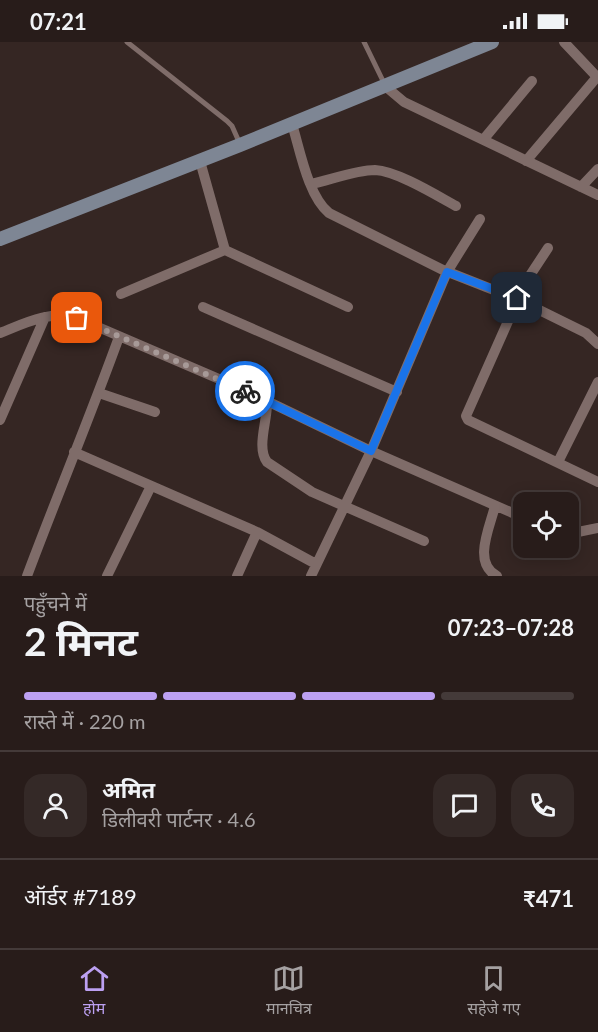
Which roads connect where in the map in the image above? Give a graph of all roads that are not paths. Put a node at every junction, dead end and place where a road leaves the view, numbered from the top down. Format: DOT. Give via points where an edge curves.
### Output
graph roads {
  1 [pos="127,42"];
  2 [pos="364,42"];
  3 [pos="492,42"];
  4 [pos="564,42"];
  5 [pos="598,78"];
  6 [pos="532,81"];
  7 [pos="385,86"];
  8 [pos="292,124"];
  9 [pos="483,140"];
  10 [pos="240,145"];
  11 [pos="200,161"];
  12 [pos="526,161"];
  13 [pos="598,169"];
  14 [pos="311,184"];
  15 [pos="581,187"];
  16 [pos="598,195"];
  17 [pos="456,206"];
  18 [pos="480,219"];
  19 [pos="0,238"];
  20 [pos="548,248"];
  21 [pos="225,250"];
  22 [pos="447,272"];
  23 [pos="121,294"];
  24 [pos="517,298"];
  25 [pos="203,307"];
  26 [pos="348,307"];
  27 [pos="45,317"];
  28 [pos="0,333"];
  29 [pos="118,337"];
  30 [pos="598,344"];
  31 [pos="598,382"];
  32 [pos="397,392"];
  33 [pos="99,393"];
  34 [pos="267,401"];
  35 [pos="154,412"];
  36 [pos="0,420"];
  37 [pos="371,451"];
  38 [pos="74,452"];
  39 [pos="558,462"];
  40 [pos="598,482"];
  41 [pos="151,486"];
  42 [pos="345,506"];
  43 [pos="495,506"];
  44 [pos="513,513"];
  45 [pos="598,528"];
  46 [pos="257,532"];
  47 [pos="579,532"];
  48 [pos="424,542"];
  49 [pos="316,564"];
  50 [pos="27,576"];
  51 [pos="107,576"];
  52 [pos="237,576"];
  53 [pos="311,576"];
  54 [pos="497,576"];
  1 -- 10 [label="lane" via="232,126"];
  2 -- 7 [label="lane"];
  3 -- 7 [label="street"];
  4 -- 5 [label="street"];
  5 -- 12 [label="street"];
  6 -- 9 [label="street"];
  7 -- 8 [label="street"];
  7 -- 9 [label="street" via="404,102"];
  8 -- 10 [label="street"];
  8 -- 14 [label="street"];
  9 -- 12 [label="street"];
  10 -- 11 [label="street"];
  11 -- 19 [label="street"];
  11 -- 21 [label="street"];
  12 -- 15 [label="street"];
  13 -- 15 [label="street"];
  14 -- 17 [label="street" via="382,171"];
  14 -- 22 [label="street" via="318,201 329,213"];
  15 -- 16 [label="street"];
  18 -- 22 [label="street"];
  20 -- 24 [label="street"];
  21 -- 23 [label="street"];
  21 -- 26 [label="street"];
  22 -- 24 [label="street"];
  22 -- 32 [label="street"];
  24 -- 30 [label="street" via="586,333"];
  24 -- 39 [label="street" via="466,418"];
  25 -- 32 [label="street"];
  27 -- 28 [label="street"];
  27 -- 29 [label="street" via="77,318"];
  27 -- 36 [label="street"];
  29 -- 33 [label="street"];
  29 -- 34 [label="street"];
  31 -- 39 [label="street"];
  32 -- 37 [label="street"];
  33 -- 35 [label="street"];
  33 -- 38 [label="street"];
  34 -- 37 [label="street"];
  34 -- 42 [label="street" via="262,436 265,460 312,492"];
  37 -- 42 [label="street"];
  37 -- 43 [label="street"];
  38 -- 41 [label="street"];
  38 -- 50 [label="street"];
  39 -- 40 [label="street"];
  41 -- 46 [label="street"];
  41 -- 51 [label="street"];
  42 -- 48 [label="street"];
  42 -- 49 [label="street"];
  43 -- 44 [label="street"];
  43 -- 54 [label="street" via="484,554 487,567"];
  45 -- 47 [label="street"];
  46 -- 49 [label="street"];
  46 -- 52 [label="street"];
  49 -- 53 [label="street"];
}
